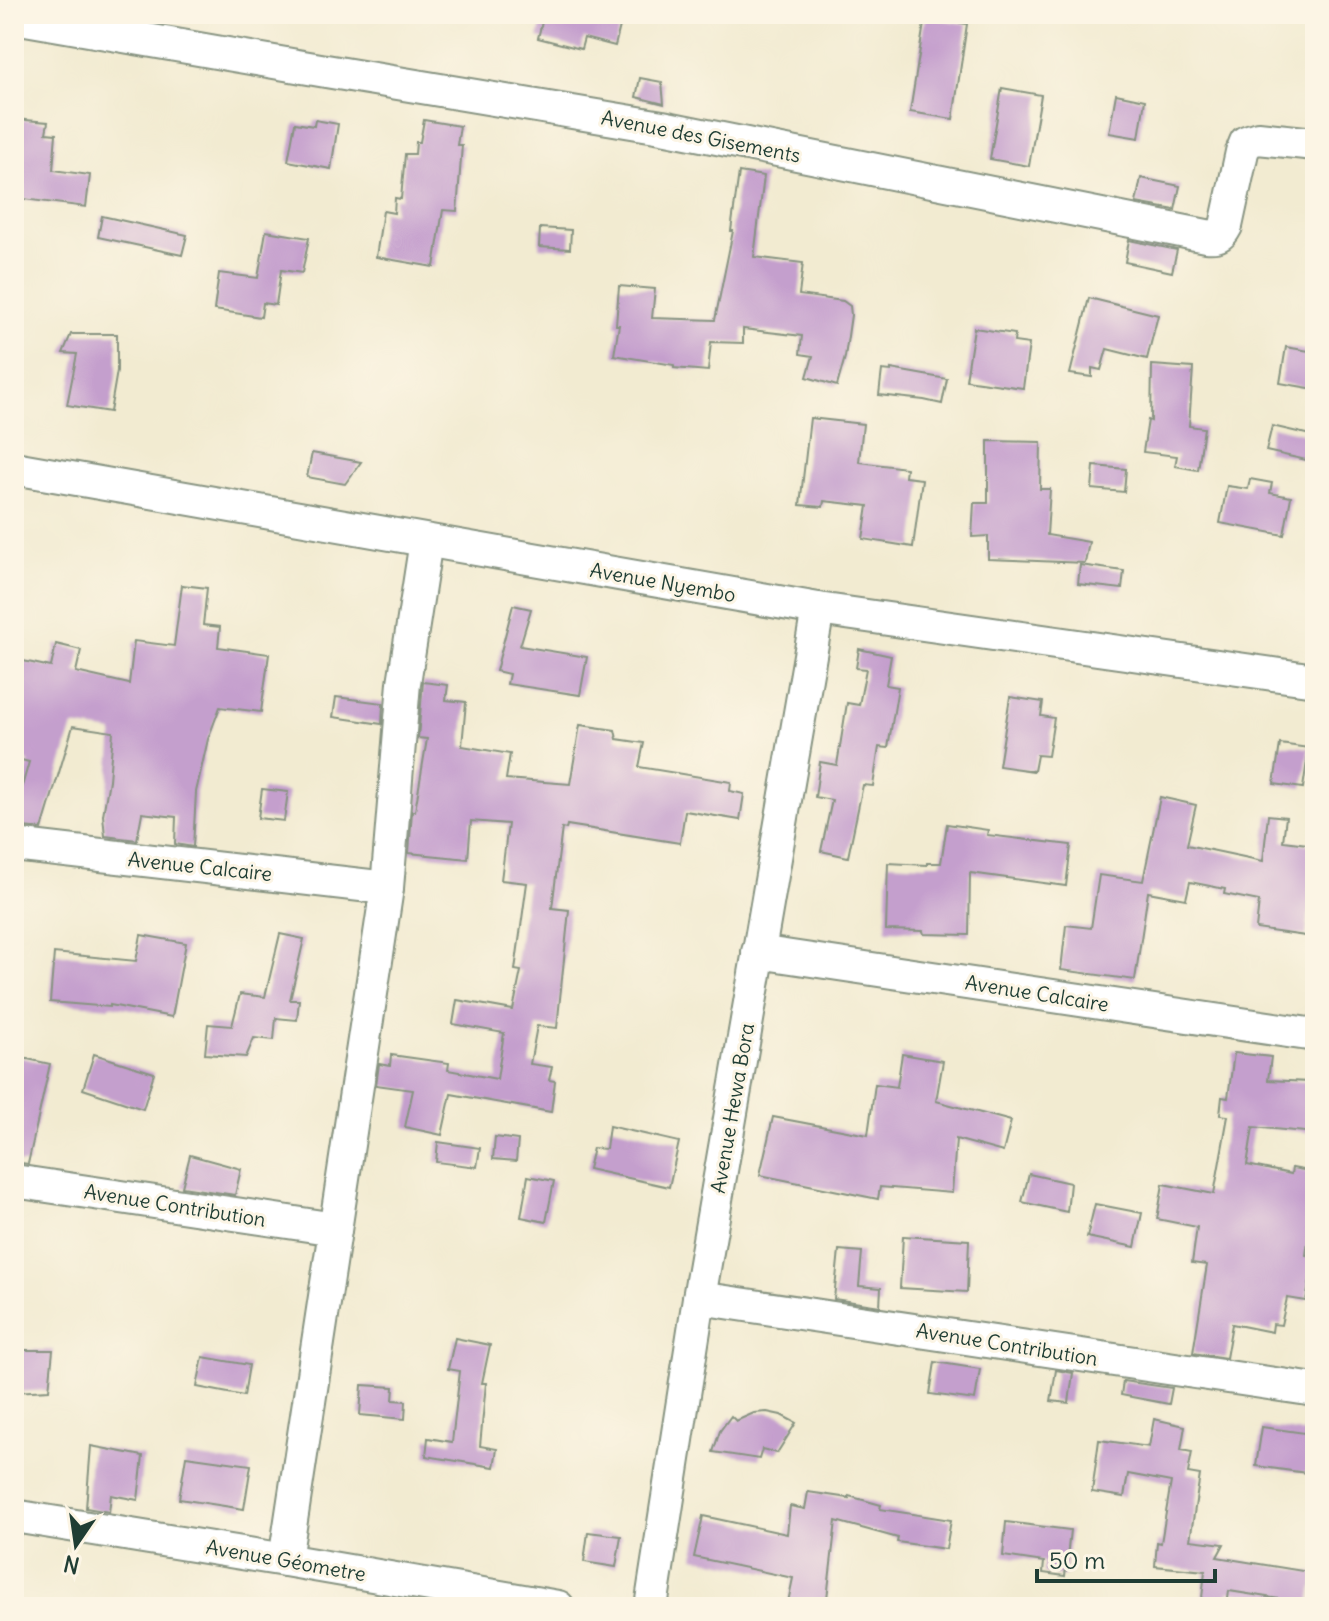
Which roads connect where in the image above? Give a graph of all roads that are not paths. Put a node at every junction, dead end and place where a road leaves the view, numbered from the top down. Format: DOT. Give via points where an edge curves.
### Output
graph roads {
  1 [pos="14,17"];
  2 [pos="1315,144"];
  3 [pos="14,468"];
  4 [pos="426,541"];
  5 [pos="818,609"];
  6 [pos="1315,680"];
  7 [pos="14,845"];
  8 [pos="387,888"];
  9 [pos="758,952"];
  10 [pos="1315,1035"];
  11 [pos="14,1181"];
  12 [pos="335,1229"];
  13 [pos="699,1298"];
  14 [pos="1315,1390"];
  15 [pos="14,1516"];
  16 [pos="285,1560"];
  17 [pos="558,1607"];
  18 [pos="651,1607"];
  1 -- 2 [label="street, Avenue des Gisements" via="662,127 1206,236 1217,237 1226,226 1246,142 1267,138"];
  3 -- 4 [label="street, Avenue Nyembo"];
  4 -- 5 [label="street, Avenue Nyembo"];
  4 -- 8 [label="street" via="404,683"];
  5 -- 6 [label="street, Avenue Nyembo"];
  5 -- 9 [label="street, Avenue Hewa Bora"];
  7 -- 8 [label="street, Avenue Calcaire"];
  8 -- 12 [label="street"];
  9 -- 10 [label="street, Avenue Calcaire"];
  9 -- 13 [label="street, Avenue Hewa Bora"];
  11 -- 12 [label="street, Avenue Contribution"];
  12 -- 16 [label="street"];
  13 -- 14 [label="street, Avenue Contribution"];
  13 -- 18 [label="street, Avenue Hewa Bora"];
  15 -- 16 [label="street, Avenue Géometre"];
  16 -- 17 [label="street, Avenue Géometre"];
}
